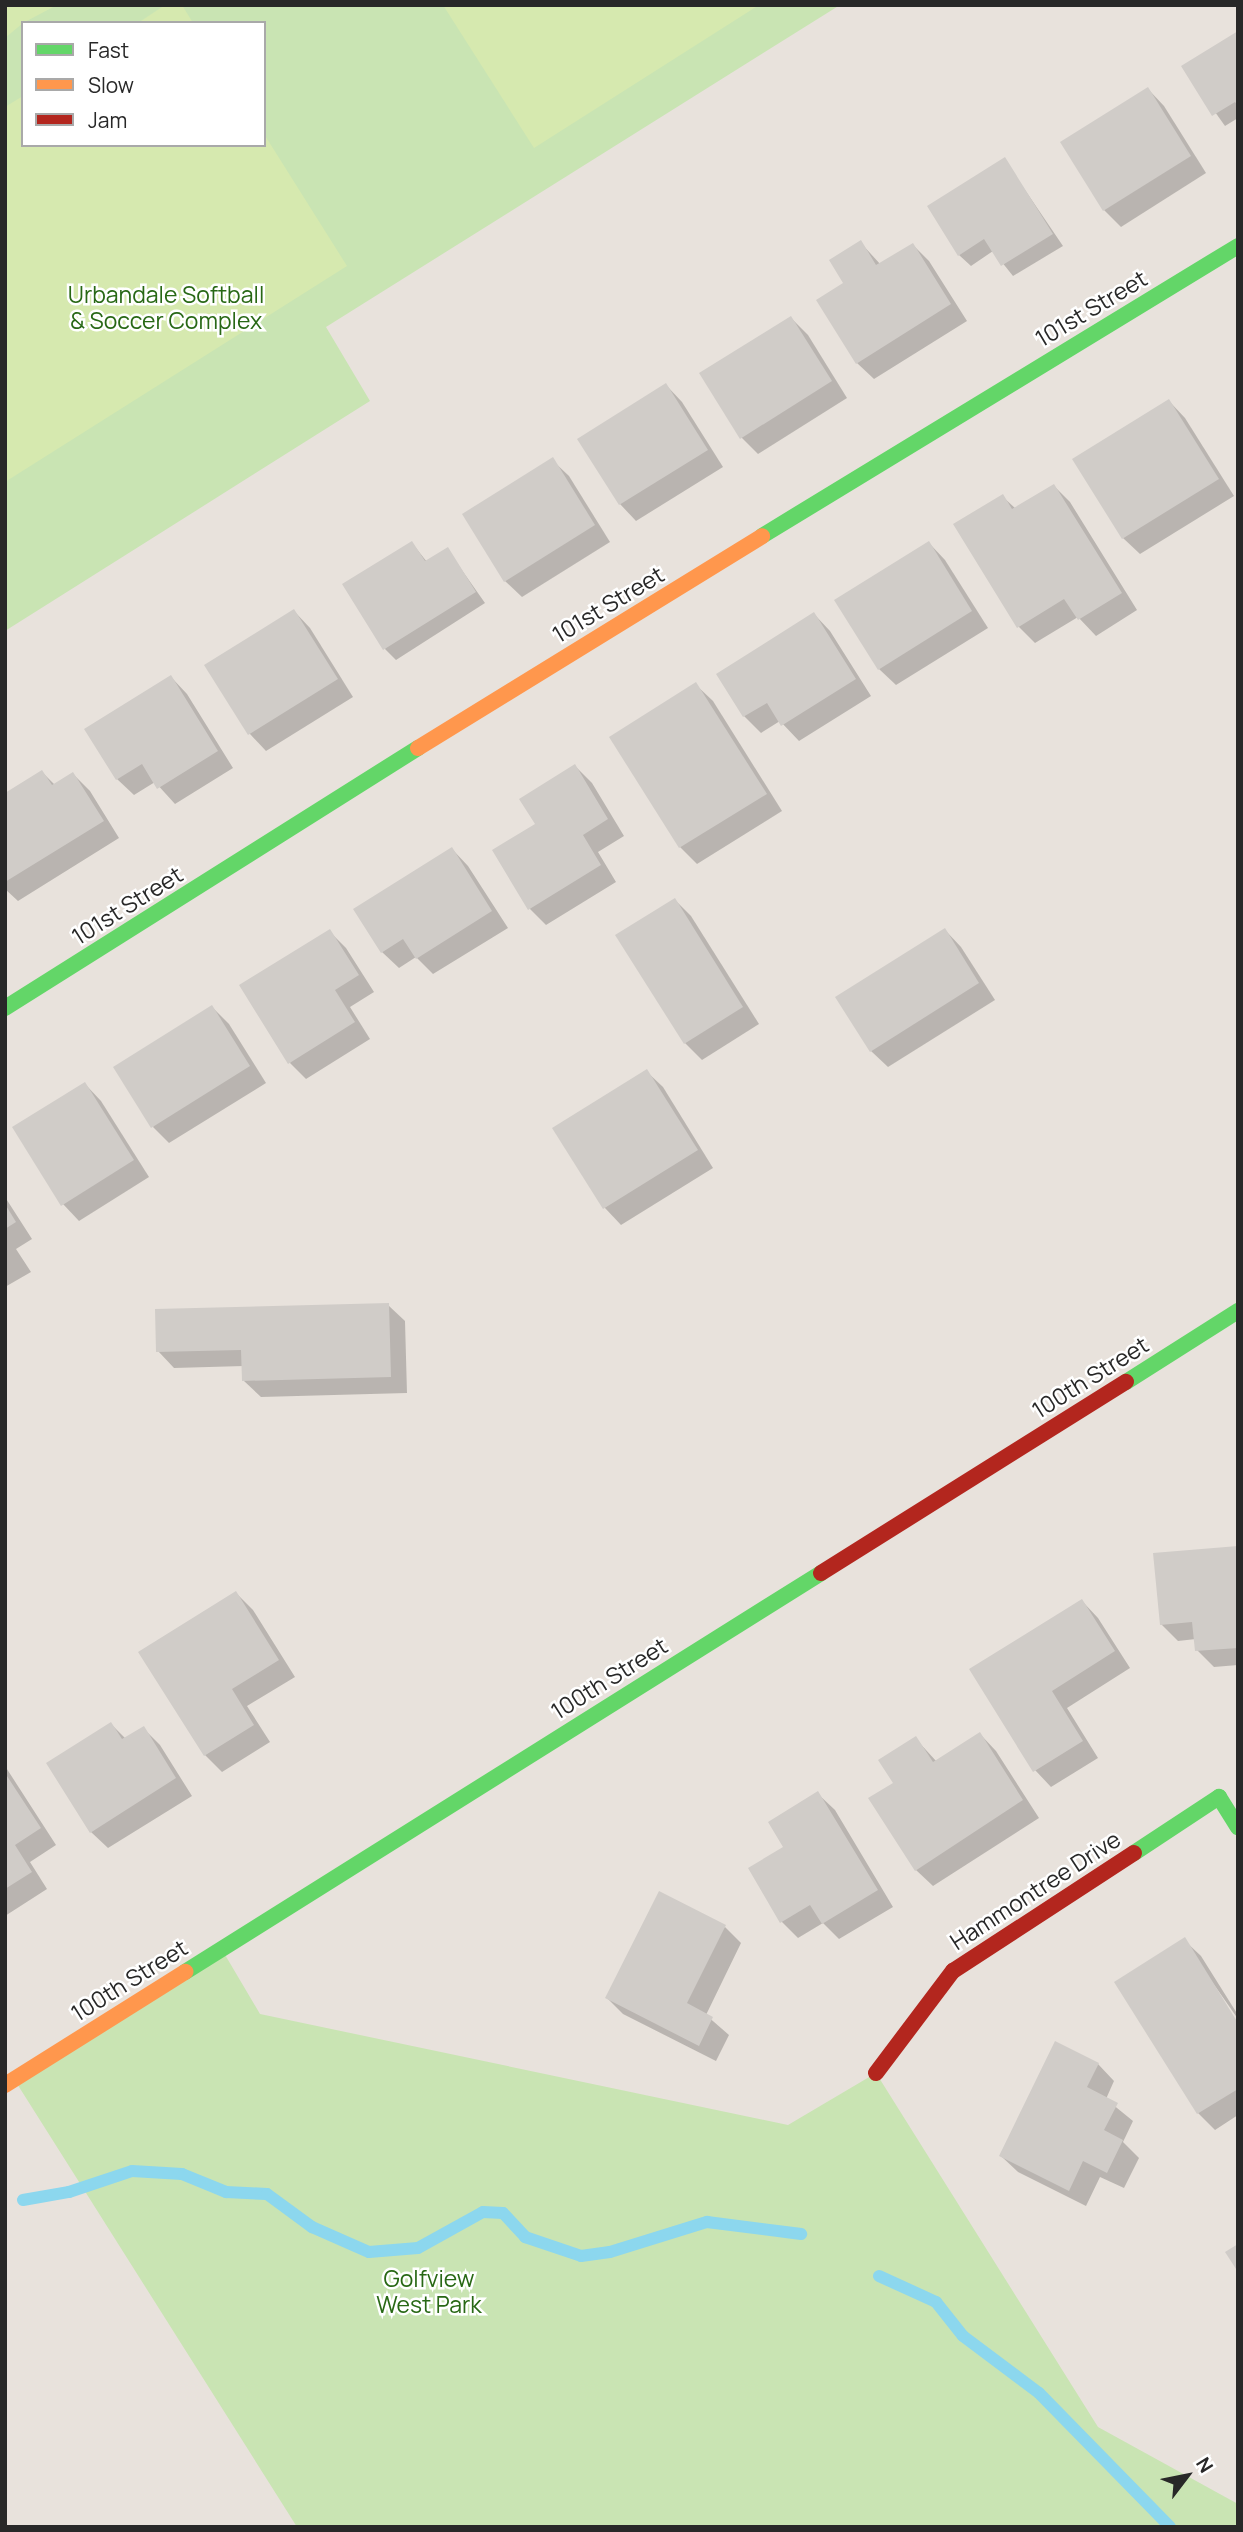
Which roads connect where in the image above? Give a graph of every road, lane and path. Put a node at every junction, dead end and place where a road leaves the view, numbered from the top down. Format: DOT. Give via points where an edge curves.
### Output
graph roads {
  1 [pos="1238,246"];
  2 [pos="5,1008"];
  3 [pos="1238,1311"];
  4 [pos="1238,1828"];
  5 [pos="876,2073"];
  6 [pos="5,2085"];
  1 -- 2 [label="street, 101st Street" via="548,667"];
  3 -- 6 [label="street, 100th Street"];
  4 -- 5 [label="street, Hammontree Drive" via="1219,1797 953,1971"];
}
